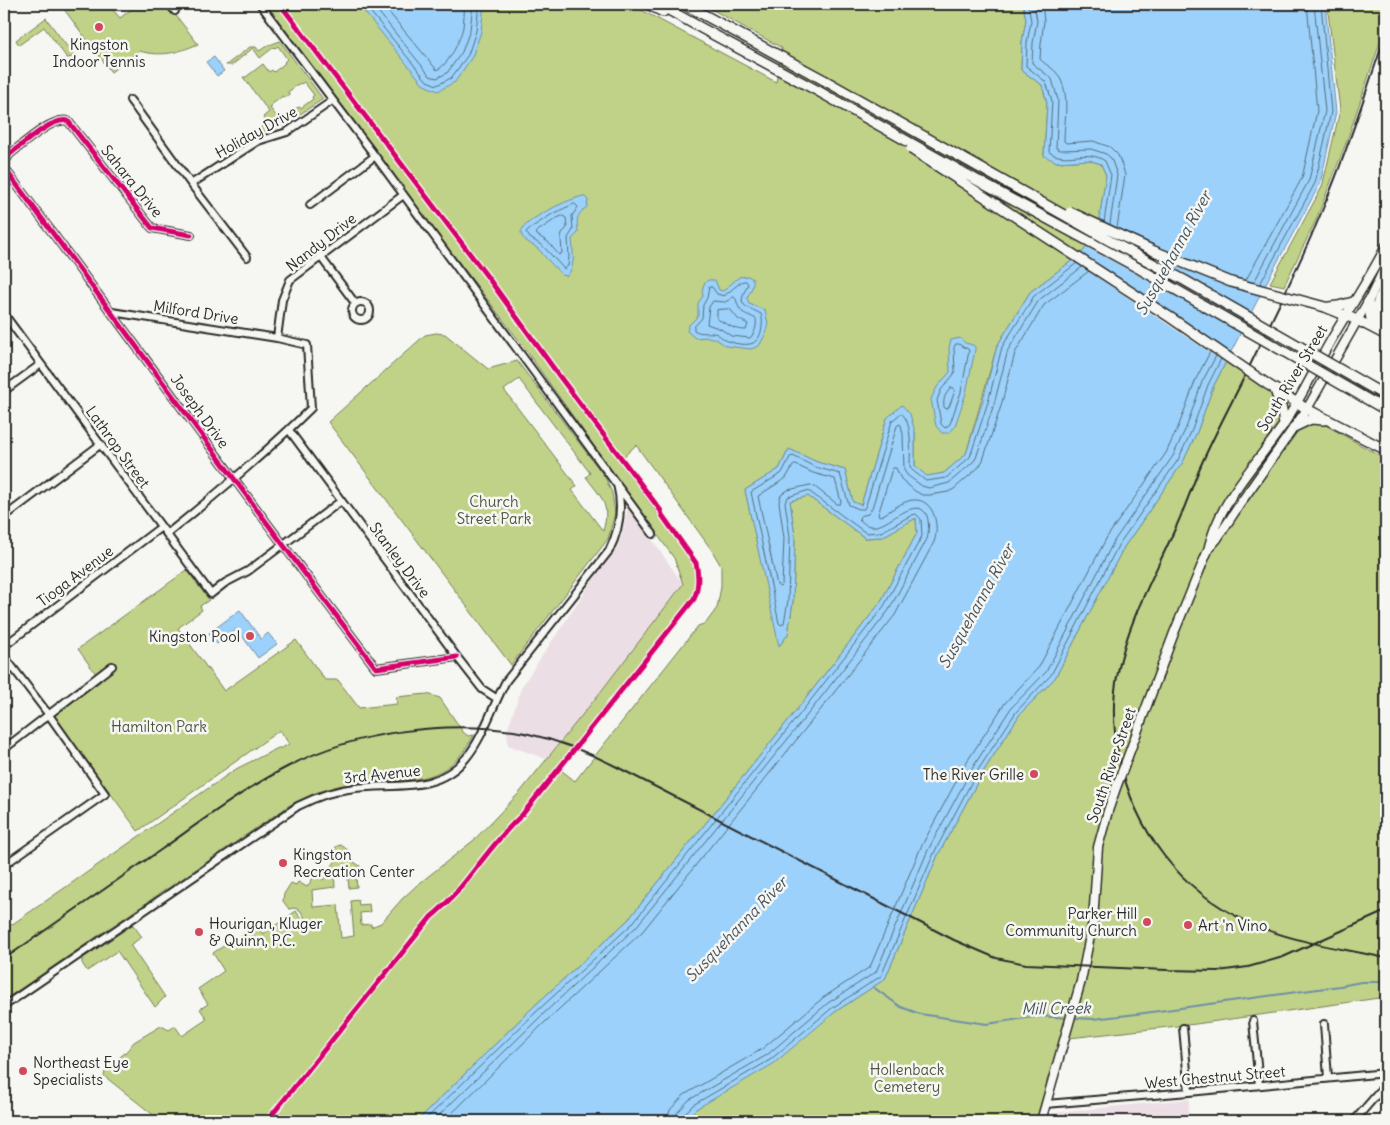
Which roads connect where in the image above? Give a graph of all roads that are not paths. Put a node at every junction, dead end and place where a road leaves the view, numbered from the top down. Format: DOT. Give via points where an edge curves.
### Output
graph roads {
  1 [pos="170,4"];
  2 [pos="260,4"];
  3 [pos="647,4"];
  4 [pos="658,4"];
  5 [pos="684,4"];
  6 [pos="693,4"];
  7 [pos="175,12"];
  8 [pos="703,29"];
  9 [pos="824,80"];
  10 [pos="818,91"];
  11 [pos="130,100"];
  12 [pos="332,101"];
  13 [pos="68,121"];
  14 [pos="375,156"];
  15 [pos="191,184"];
  16 [pos="1017,187"];
  17 [pos="402,196"];
  18 [pos="310,205"];
  19 [pos="191,235"];
  20 [pos="1386,246"];
  21 [pos="320,256"];
  22 [pos="247,257"];
  23 [pos="1386,265"];
  24 [pos="1386,285"];
  25 [pos="1386,289"];
  26 [pos="1370,298"];
  27 [pos="1353,302"];
  28 [pos="355,303"];
  29 [pos="1325,307"];
  30 [pos="112,312"];
  31 [pos="4,314"];
  32 [pos="1346,316"];
  33 [pos="1357,320"];
  34 [pos="1386,324"];
  35 [pos="1386,330"];
  36 [pos="1386,335"];
  37 [pos="276,338"];
  38 [pos="41,364"];
  39 [pos="1270,386"];
  40 [pos="4,391"];
  41 [pos="1386,396"];
  42 [pos="1297,403"];
  43 [pos="1307,409"];
  44 [pos="1386,410"];
  45 [pos="1329,421"];
  46 [pos="1284,424"];
  47 [pos="1294,427"];
  48 [pos="289,430"];
  49 [pos="101,444"];
  50 [pos="1386,450"];
  51 [pos="234,480"];
  52 [pos="616,484"];
  53 [pos="340,501"];
  54 [pos="4,518"];
  55 [pos="161,527"];
  56 [pos="166,534"];
  57 [pos="653,534"];
  58 [pos="282,545"];
  59 [pos="1208,550"];
  60 [pos="4,646"];
  61 [pos="4,656"];
  62 [pos="457,657"];
  63 [pos="112,666"];
  64 [pos="496,698"];
  65 [pos="49,716"];
  66 [pos="4,749"];
  67 [pos="4,865"];
  68 [pos="4,1006"];
  69 [pos="1253,1021"];
  70 [pos="1324,1024"];
  71 [pos="1183,1028"];
  72 [pos="1386,1072"];
  73 [pos="1328,1078"];
  74 [pos="1386,1084"];
  75 [pos="1259,1085"];
  76 [pos="1189,1092"];
  77 [pos="1046,1104"];
  78 [pos="1041,1121"];
  79 [pos="1354,1121"];
  1 -- 7 [label="street"];
  2 -- 12 [label="street"];
  3 -- 8 [label="highway"];
  4 -- 8 [label="highway"];
  5 -- 9 [label="highway"];
  6 -- 9 [label="highway"];
  8 -- 10 [label="highway"];
  9 -- 16 [label="highway, bridge"];
  10 -- 39 [label="highway, bridge" via="994,202"];
  10 -- 44 [label="highway, bridge"];
  11 -- 15 [label="street"];
  12 -- 14 [label="street"];
  12 -- 15 [label="street, Holiday Drive" via="287,132 258,141"];
  13 -- 19 [label="street, Sahara Drive" via="152,228"];
  13 -- 30 [label="street, Joseph Drive" via="49,124 10,154 5,169"];
  14 -- 17 [label="street"];
  14 -- 18 [label="street"];
  15 -- 22 [label="street"];
  16 -- 29 [label="highway, bridge" via="1184,264 1231,282"];
  16 -- 41 [label="highway, bridge"];
  17 -- 21 [label="street, Nandy Drive"];
  17 -- 52 [label="street"];
  20 -- 27 [label="main road, South River Street"];
  21 -- 28 [label="street"];
  21 -- 37 [label="street, Nandy Drive" via="290,280 282,300"];
  23 -- 26 [label="main road, South River Street"];
  24 -- 26 [label="main road"];
  25 -- 34 [label="highway" via="1377,307 1379,317"];
  26 -- 27 [label="main road"];
  26 -- 33 [label="main road, South River Street"];
  26 -- 35 [label="highway" via="1371,319"];
  27 -- 29 [label="highway"];
  27 -- 32 [label="main road, South River Street"];
  29 -- 32 [label="highway"];
  30 -- 37 [label="street, Milford Drive"];
  30 -- 51 [label="street, Joseph Drive"];
  31 -- 38 [label="street, Lathrop Street"];
  32 -- 33 [label="highway"];
  32 -- 42 [label="main road, South River Street"];
  33 -- 36 [label="highway"];
  33 -- 43 [label="main road, South River Street"];
  37 -- 48 [label="street" via="307,345 311,408"];
  38 -- 40 [label="street"];
  38 -- 49 [label="street, Lathrop Street"];
  39 -- 42 [label="highway"];
  39 -- 46 [label="highway" via="1280,400"];
  42 -- 43 [label="highway"];
  42 -- 46 [label="main road, South River Street"];
  43 -- 45 [label="highway"];
  43 -- 47 [label="main road, South River Street"];
  45 -- 47 [label="highway" via="1311,419"];
  45 -- 50 [label="highway"];
  46 -- 59 [label="main road, South River Street" via="1222,509"];
  47 -- 59 [label="main road, South River Street"];
  48 -- 51 [label="street"];
  48 -- 53 [label="street, Stanley Drive"];
  49 -- 54 [label="street"];
  49 -- 55 [label="street, Lathrop Street"];
  51 -- 56 [label="street"];
  51 -- 58 [label="street, Joseph Drive"];
  52 -- 57 [label="street"];
  52 -- 64 [label="street, 3rd Avenue" via="620,518 609,551"];
  53 -- 58 [label="street"];
  53 -- 62 [label="street, Stanley Drive"];
  55 -- 56 [label="street, Lathrop Street"];
  55 -- 60 [label="street, Tioga Avenue"];
  56 -- 58 [label="street, Lathrop Street" via="212,594"];
  58 -- 62 [label="street, Joseph Drive" via="376,668"];
  59 -- 77 [label="main road, South River Street, bridge" via="1108,811 1098,847 1092,921 1081,981"];
  61 -- 65 [label="street"];
  62 -- 64 [label="street, Stanley Drive" via="482,689"];
  63 -- 65 [label="street"];
  64 -- 68 [label="street, 3rd Avenue" via="472,750 452,771 435,780 411,786 347,789 298,806"];
  65 -- 66 [label="street"];
  65 -- 67 [label="street" via="105,794"];
  69 -- 75 [label="street"];
  70 -- 73 [label="street"];
  71 -- 76 [label="street"];
  72 -- 73 [label="street, West Chestnut Street"];
  73 -- 75 [label="street, West Chestnut Street"];
  74 -- 79 [label="street"];
  75 -- 76 [label="street, West Chestnut Street"];
  76 -- 77 [label="street, West Chestnut Street"];
  77 -- 78 [label="main road, South River Street"];
}
